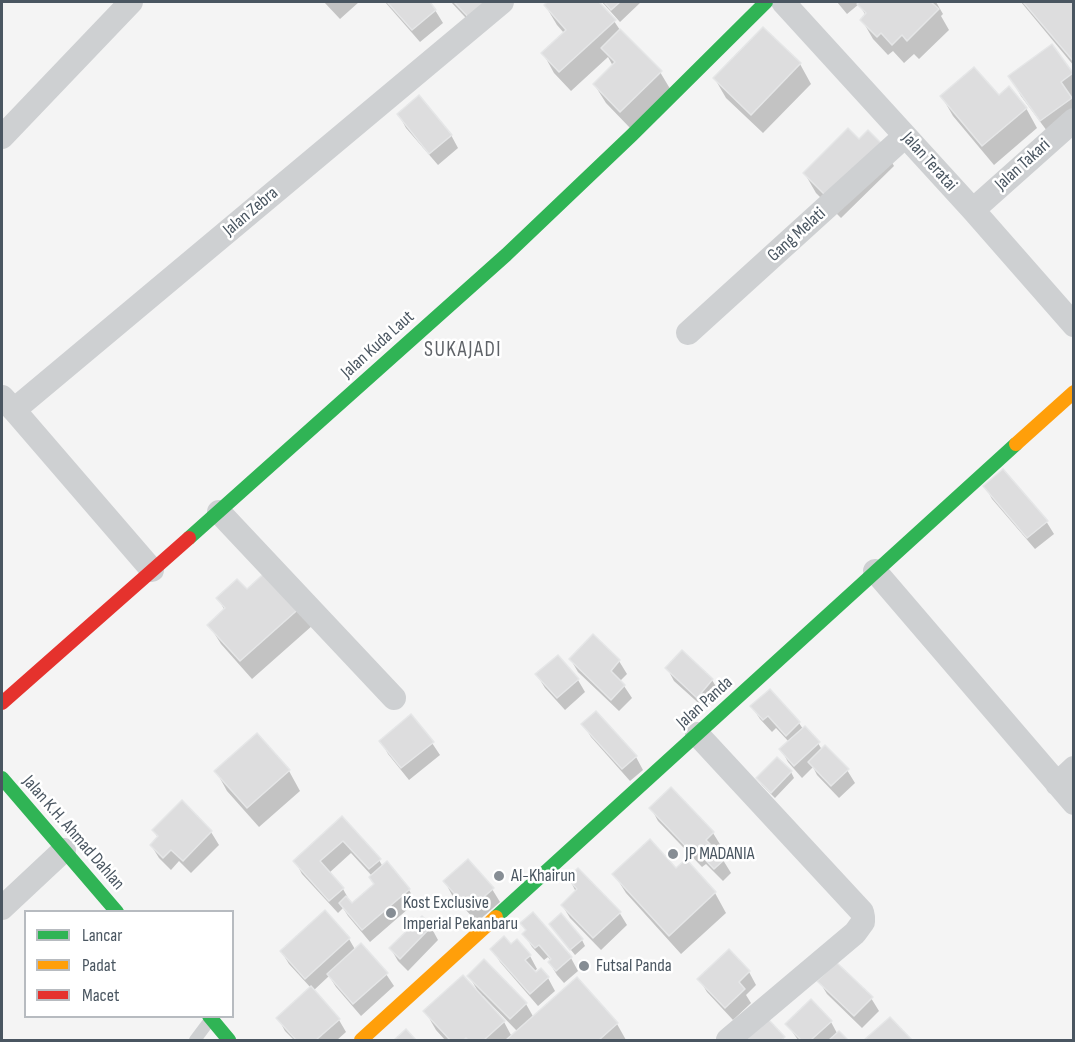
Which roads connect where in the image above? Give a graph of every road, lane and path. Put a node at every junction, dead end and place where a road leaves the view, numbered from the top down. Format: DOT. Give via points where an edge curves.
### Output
graph roads {
  1 [pos="131,2"];
  2 [pos="502,2"];
  3 [pos="766,2"];
  4 [pos="783,2"];
  5 [pos="1074,120"];
  6 [pos="906,136"];
  7 [pos="2,137"];
  8 [pos="973,210"];
  9 [pos="1074,325"];
  10 [pos="688,333"];
  11 [pos="1074,392"];
  12 [pos="8,404"];
  13 [pos="219,512"];
  14 [pos="152,570"];
  15 [pos="875,572"];
  16 [pos="394,698"];
  17 [pos="2,703"];
  18 [pos="697,734"];
  19 [pos="1065,776"];
  20 [pos="2,778"];
  21 [pos="1074,803"];
  22 [pos="64,850"];
  23 [pos="2,908"];
  24 [pos="115,910"];
  25 [pos="210,1018"];
  26 [pos="195,1041"];
  27 [pos="229,1041"];
  28 [pos="361,1041"];
  29 [pos="728,1041"];
  1 -- 7 [label="street"];
  2 -- 12 [label="street, Jalan Zebra"];
  3 -- 13 [label="street, Jalan Kuda Laut" via="506,255"];
  4 -- 6 [label="street, Jalan Teratai"];
  5 -- 8 [label="street, Jalan Takari"];
  6 -- 8 [label="street, Jalan Teratai"];
  6 -- 10 [label="street, Gang Melati"];
  8 -- 9 [label="street, Jalan Teratai"];
  11 -- 15 [label="street, Jalan Panda"];
  12 -- 14 [label="street"];
  13 -- 14 [label="street, Jalan Kuda Laut"];
  13 -- 16 [label="street"];
  14 -- 17 [label="street, Jalan Kuda Laut"];
  15 -- 18 [label="street, Jalan Panda"];
  15 -- 19 [label="street"];
  18 -- 28 [label="street, Jalan Panda"];
  18 -- 29 [label="street" via="862,912 864,922"];
  19 -- 21 [label="street"];
  20 -- 22 [label="street, Jalan K.H. Ahmad Dahlan"];
  22 -- 23 [label="street"];
  22 -- 24 [label="street, Jalan K.H. Ahmad Dahlan"];
  25 -- 26 [label="lane"];
  25 -- 27 [label="street"];
}
